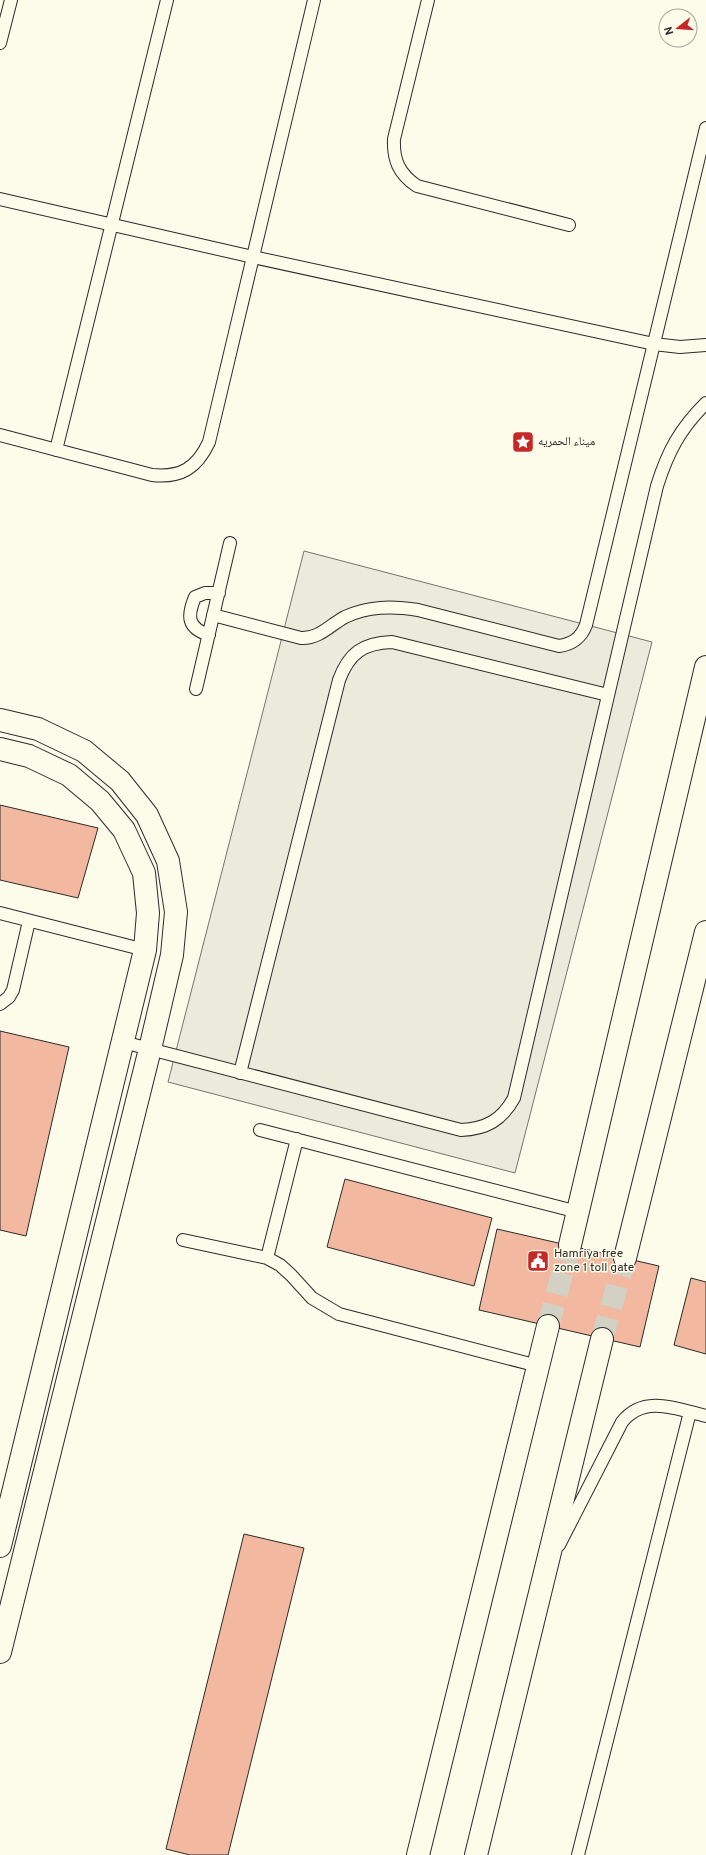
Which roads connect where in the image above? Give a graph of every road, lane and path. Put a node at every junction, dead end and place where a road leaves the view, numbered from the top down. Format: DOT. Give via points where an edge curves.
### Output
graph roads {
  1 [pos="11,0"];
  2 [pos="167,0"];
  3 [pos="314,0"];
  4 [pos="428,0"];
  5 [pos="0,43"];
  6 [pos="706,128"];
  7 [pos="0,199"];
  8 [pos="112,225"];
  9 [pos="569,225"];
  10 [pos="253,257"];
  11 [pos="654,344"];
  12 [pos="706,345"];
  13 [pos="706,403"];
  14 [pos="0,435"];
  15 [pos="56,450"];
  16 [pos="230,542"];
  17 [pos="219,593"];
  18 [pos="213,614"];
  19 [pos="209,635"];
  20 [pos="706,667"];
  21 [pos="196,689"];
  22 [pos="608,695"];
  23 [pos="0,720"];
  24 [pos="0,749"];
  25 [pos="0,913"];
  26 [pos="29,921"];
  27 [pos="706,932"];
  28 [pos="145,950"];
  29 [pos="0,1004"];
  30 [pos="123,1042"];
  31 [pos="150,1049"];
  32 [pos="240,1072"];
  33 [pos="260,1130"];
  34 [pos="297,1139"];
  35 [pos="578,1212"];
  36 [pos="183,1240"];
  37 [pos="570,1245"];
  38 [pos="267,1258"];
  39 [pos="624,1258"];
  40 [pos="548,1326"];
  41 [pos="602,1339"];
  42 [pos="538,1366"];
  43 [pos="690,1412"];
  44 [pos="706,1416"];
  45 [pos="0,1546"];
  46 [pos="543,1576"];
  47 [pos="0,1652"];
  48 [pos="418,1855"];
  49 [pos="476,1855"];
  50 [pos="578,1855"];
  1 -- 5 [label="lane"];
  2 -- 8 [label="lane"];
  3 -- 10 [label="lane"];
  4 -- 9 [label="lane" via="394,139 393,151 401,173 416,186"];
  6 -- 11 [label="lane"];
  7 -- 8 [label="lane"];
  8 -- 10 [label="lane"];
  8 -- 15 [label="lane"];
  10 -- 11 [label="lane"];
  10 -- 15 [label="lane" via="209,442 204,454 195,463 186,470 164,476 152,475"];
  11 -- 12 [label="lane" via="680,347"];
  11 -- 18 [label="lane" via="586,625 576,641 559,646 397,607 378,607 362,611 308,638"];
  13 -- 22 [label="lane" via="677,437 665,461"];
  14 -- 15 [label="lane"];
  16 -- 17 [label="lane"];
  17 -- 18 [label="lane"];
  17 -- 19 [label="lane" via="205,593 195,597 193,602 190,615 192,626"];
  18 -- 19 [label="lane"];
  19 -- 21 [label="lane"];
  20 -- 35 [label="street"];
  22 -- 32 [label="lane" via="392,642 364,647 353,655 339,680"];
  22 -- 32 [label="lane" via="514,1098 503,1115 484,1127 461,1130"];
  23 -- 31 [label="street" via="38,730 84,751 120,782 147,815 168,861 176,912 172,954"];
  24 -- 28 [label="street" via="29,756 69,775 100,801 124,830 144,873 148,913"];
  25 -- 26 [label="lane"];
  26 -- 28 [label="lane"];
  26 -- 29 [label="lane" via="13,990"];
  27 -- 39 [label="street"];
  28 -- 30 [label="street"];
  30 -- 31 [label="lane"];
  30 -- 45 [label="street"];
  31 -- 32 [label="lane"];
  31 -- 47 [label="street"];
  33 -- 34 [label="lane"];
  34 -- 35 [label="lane"];
  34 -- 38 [label="lane"];
  35 -- 37 [label="street"];
  36 -- 38 [label="lane"];
  38 -- 42 [label="lane" via="280,1265 312,1298 339,1314"];
  40 -- 42 [label="street"];
  41 -- 46 [label="street"];
  42 -- 48 [label="street"];
  43 -- 44 [label="lane"];
  43 -- 46 [label="lane" via="656,1405 629,1414 622,1422"];
  43 -- 50 [label="lane"];
  46 -- 49 [label="street"];
}
